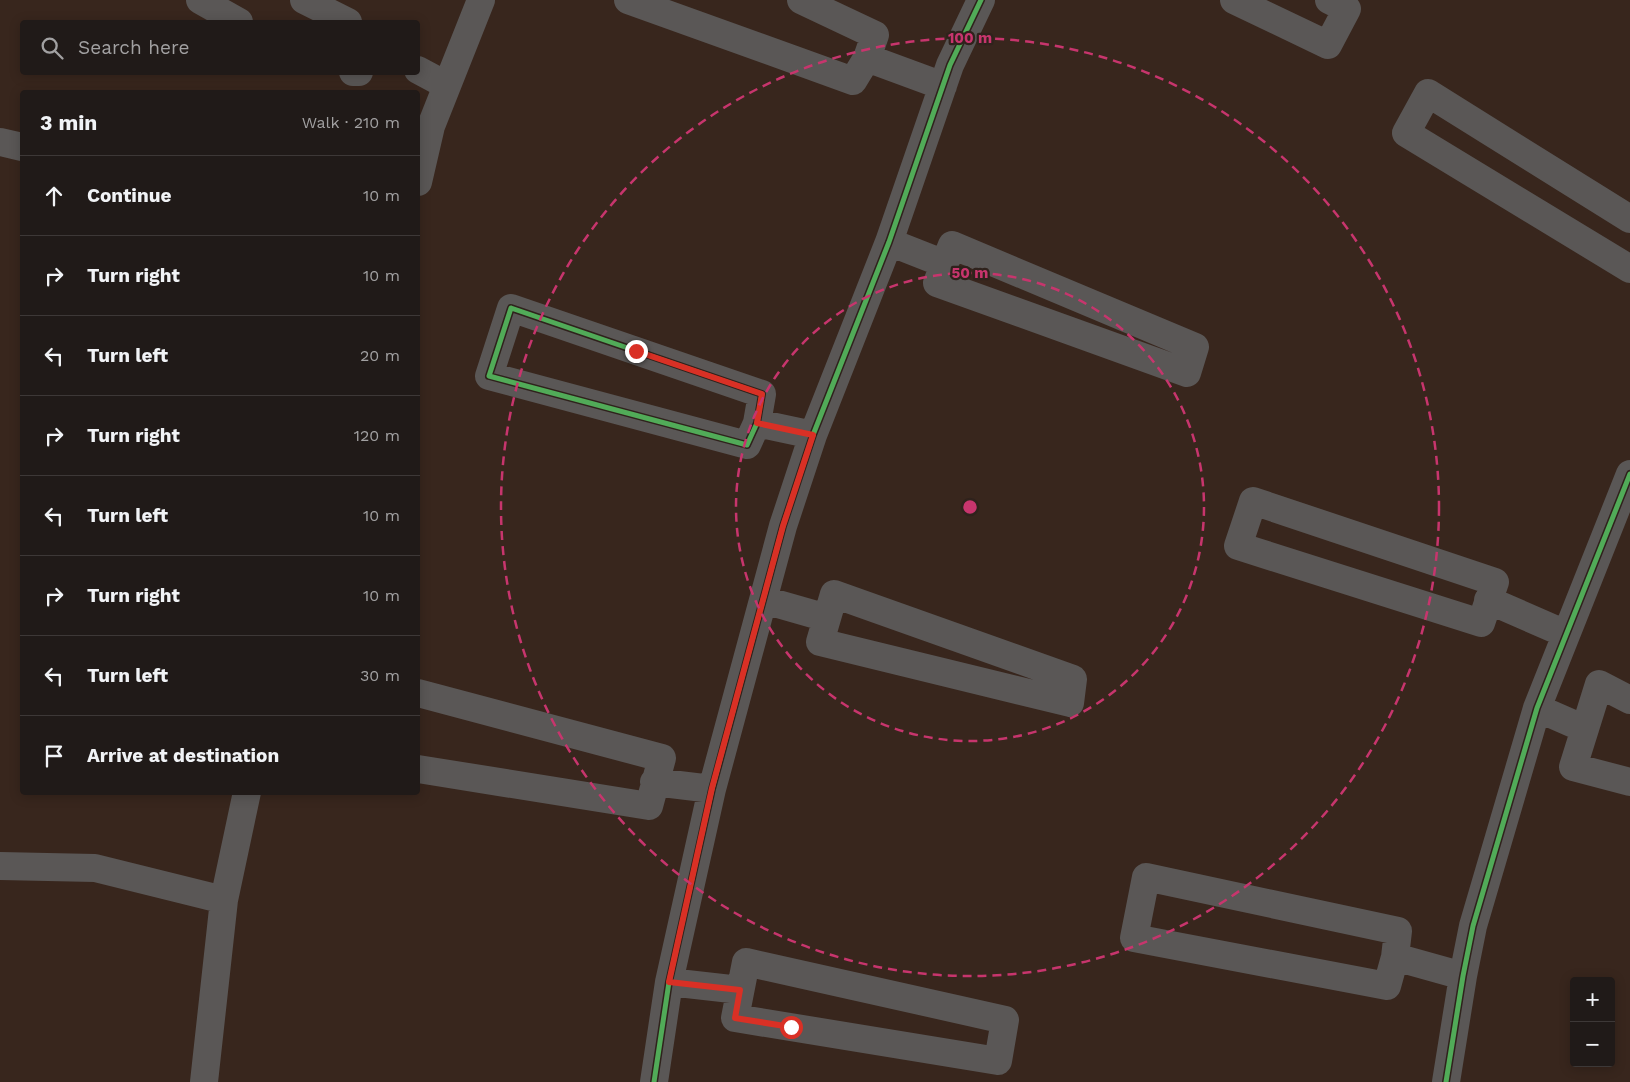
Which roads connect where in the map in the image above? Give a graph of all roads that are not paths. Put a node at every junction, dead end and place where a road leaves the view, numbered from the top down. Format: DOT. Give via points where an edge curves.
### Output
graph roads {
  1 [pos="200,0"];
  2 [pos="304,0"];
  3 [pos="481,0"];
  4 [pos="628,0"];
  5 [pos="801,0"];
  6 [pos="981,0"];
  7 [pos="1234,0"];
  8 [pos="1330,0"];
  9 [pos="235,20"];
  10 [pos="344,20"];
  11 [pos="867,58"];
  12 [pos="420,71"];
  13 [pos="446,85"];
  14 [pos="943,86"];
  15 [pos="0,142"];
  16 [pos="20,147"];
  17 [pos="420,173"];
  18 [pos="1630,219"];
  19 [pos="889,242"];
  20 [pos="944,264"];
  21 [pos="1630,269"];
  22 [pos="757,423"];
  23 [pos="813,435"];
  24 [pos="1630,474"];
  25 [pos="764,600"];
  26 [pos="1488,600"];
  27 [pos="827,618"];
  28 [pos="1566,634"];
  29 [pos="420,694"];
  30 [pos="1630,700"];
  31 [pos="1537,708"];
  32 [pos="1585,729"];
  33 [pos="420,769"];
  34 [pos="654,782"];
  35 [pos="1630,782"];
  36 [pos="712,788"];
  37 [pos="245,795"];
  38 [pos="0,866"];
  39 [pos="224,900"];
  40 [pos="1395,956"];
  41 [pos="1463,976"];
  42 [pos="669,982"];
  43 [pos="740,990"];
  44 [pos="204,1082"];
  45 [pos="654,1082"];
  46 [pos="1446,1082"];
  1 -- 9 [label="street"];
  2 -- 10 [label="street"];
  3 -- 13 [label="street"];
  4 -- 11 [label="street" via="853,80"];
  5 -- 11 [label="street" via="875,35"];
  6 -- 14 [label="street"];
  7 -- 8 [label="street" via="1328,45 1347,9"];
  11 -- 14 [label="street"];
  12 -- 13 [label="street"];
  13 -- 17 [label="street" via="431,126"];
  14 -- 19 [label="street"];
  15 -- 16 [label="street"];
  18 -- 21 [label="street" via="1428,93 1406,133"];
  19 -- 20 [label="street"];
  19 -- 23 [label="street"];
  20 -- 20 [label="street" via="952,245 1195,347 1187,373 937,283"];
  22 -- 22 [label="street" via="747,445 490,376 511,308 762,394"];
  22 -- 23 [label="street"];
  23 -- 25 [label="street" via="783,526"];
  24 -- 28 [label="street"];
  25 -- 27 [label="street"];
  25 -- 36 [label="street"];
  26 -- 26 [label="street" via="1481,623 1238,546 1253,501 1495,582"];
  26 -- 28 [label="street"];
  27 -- 27 [label="street" via="834,594 1073,679 1070,703 820,642"];
  28 -- 31 [label="street"];
  29 -- 34 [label="street" via="662,758"];
  30 -- 32 [label="street" via="1599,684"];
  31 -- 32 [label="street"];
  31 -- 41 [label="street" via="1473,926"];
  32 -- 35 [label="street" via="1573,768"];
  33 -- 34 [label="street" via="649,806"];
  34 -- 36 [label="street"];
  36 -- 42 [label="street"];
  37 -- 39 [label="street"];
  38 -- 39 [label="street" via="95,868"];
  39 -- 44 [label="street"];
  40 -- 40 [label="street" via="1387,986 1134,938 1146,878 1398,931"];
  40 -- 41 [label="street"];
  41 -- 46 [label="street"];
  42 -- 43 [label="street"];
  42 -- 45 [label="street"];
  43 -- 43 [label="street" via="735,1018 998,1061 1005,1020 746,962"];
}
